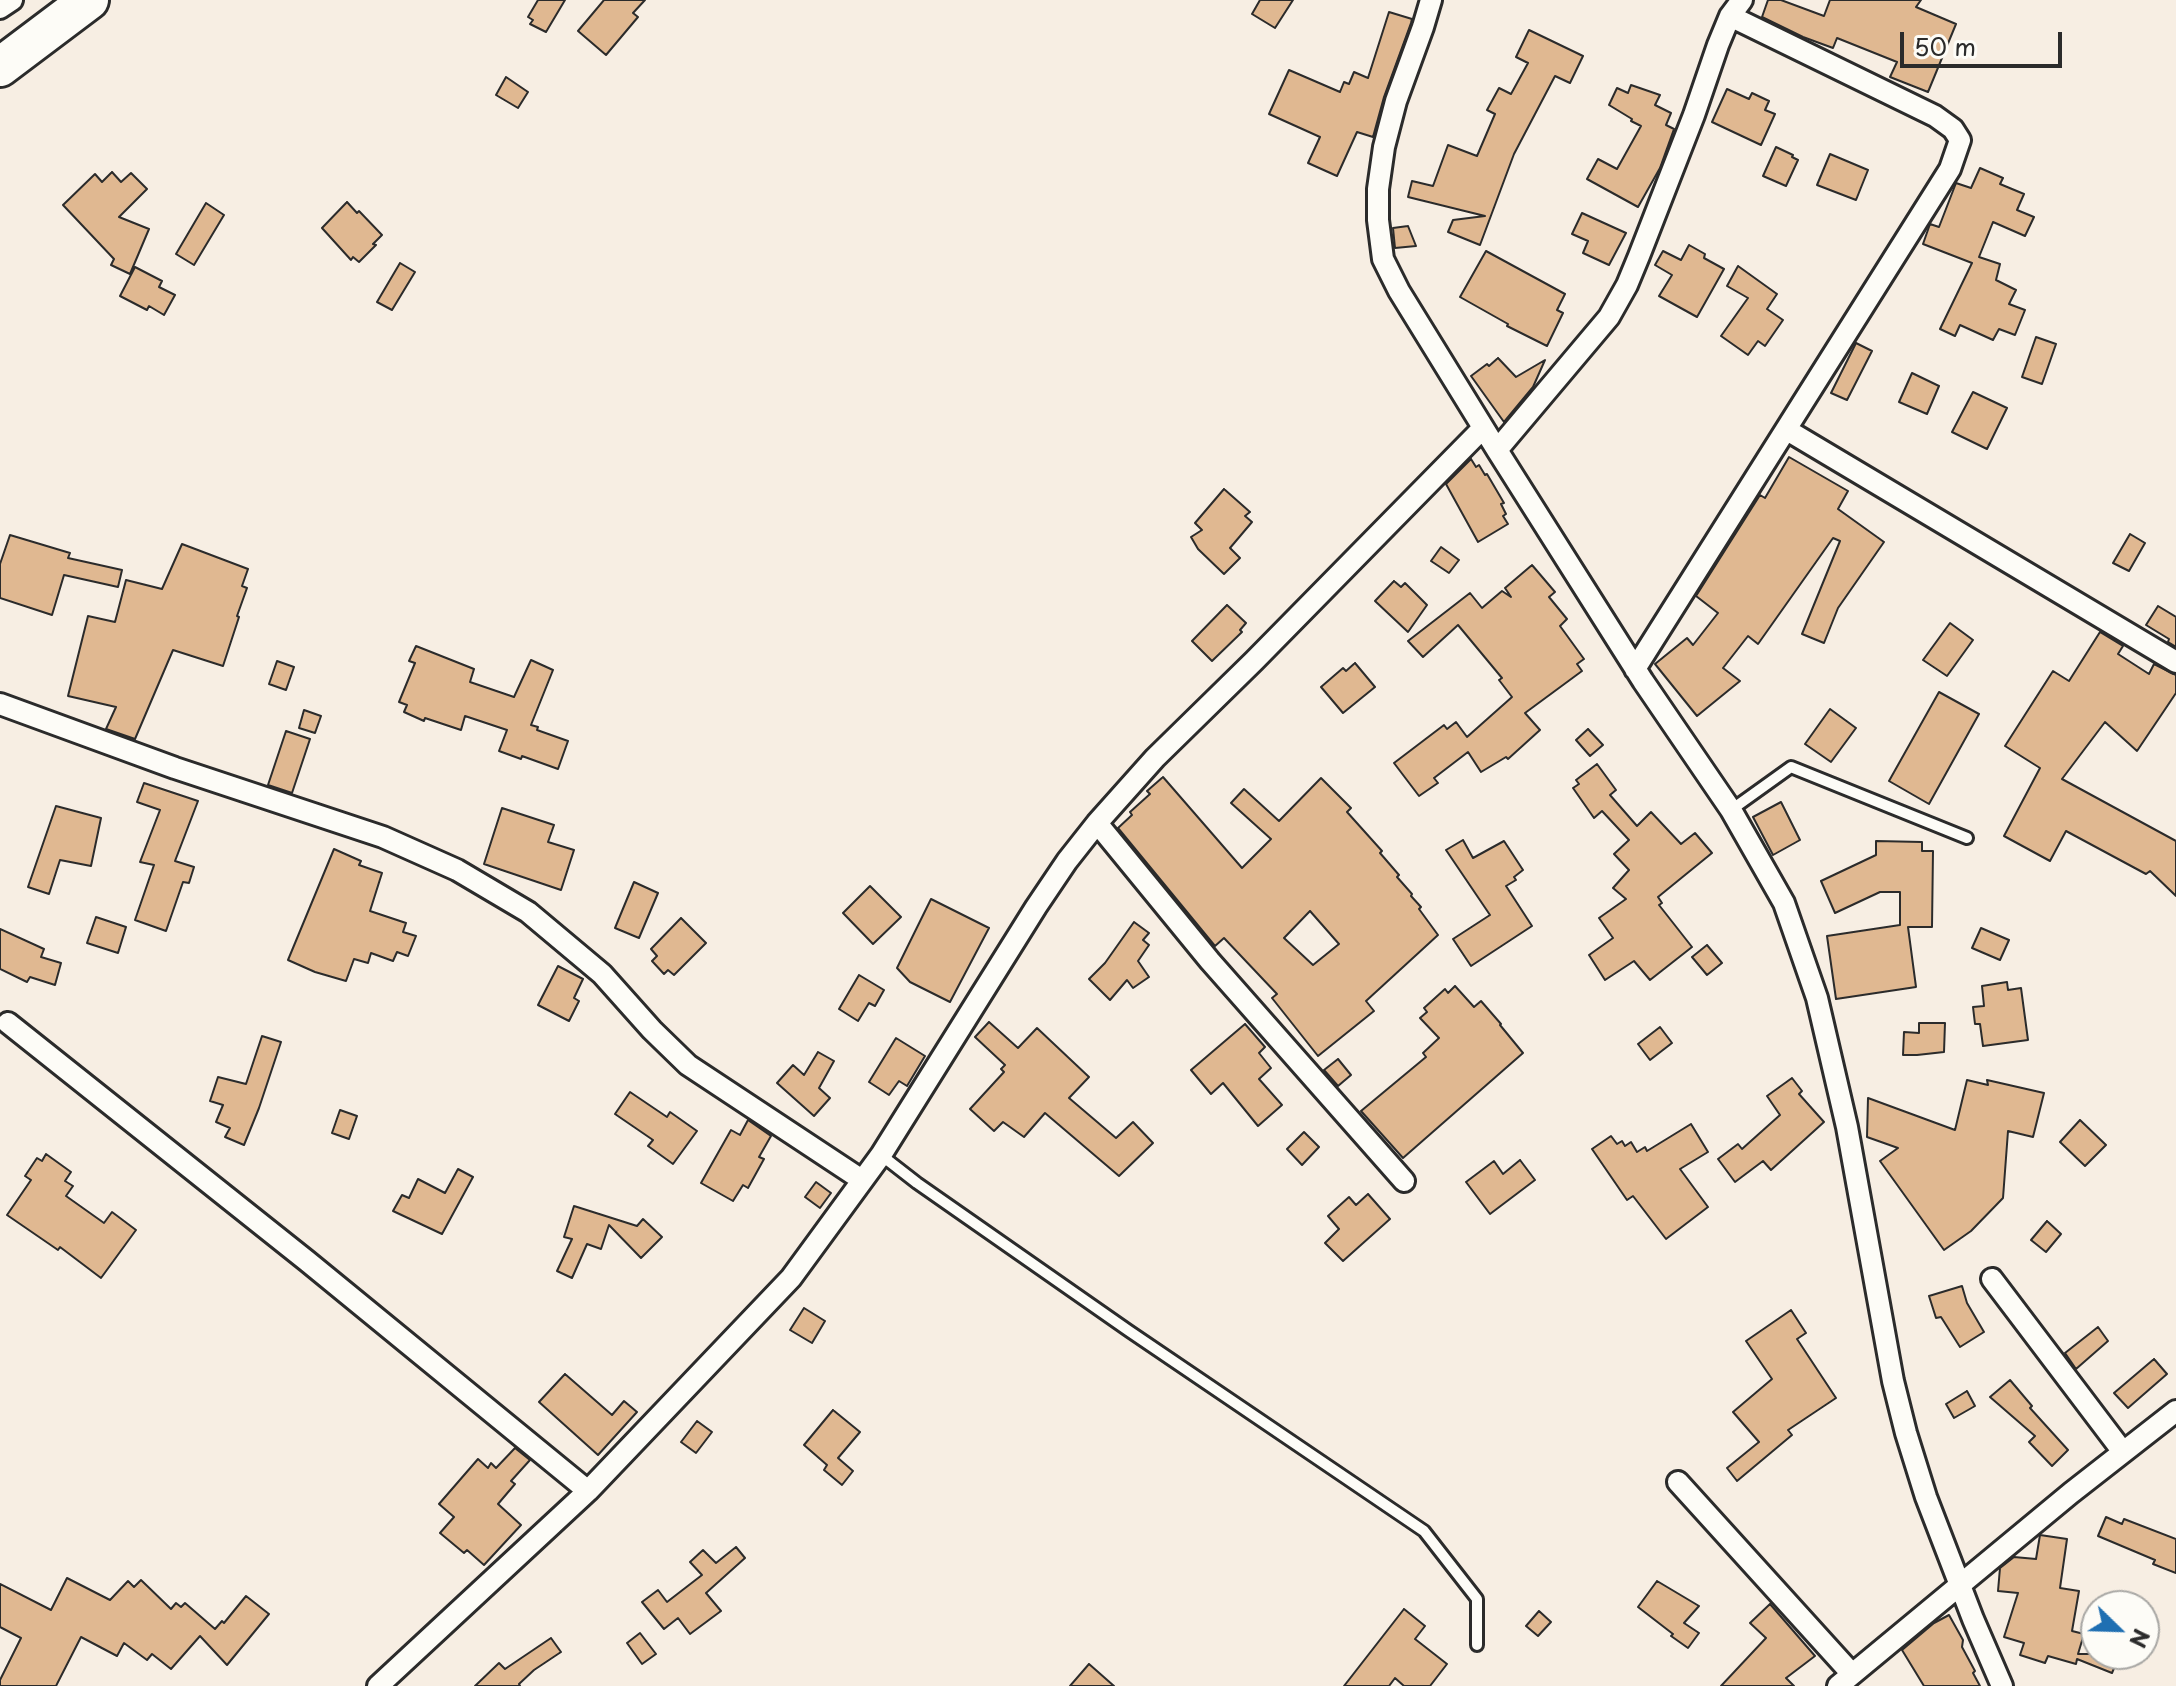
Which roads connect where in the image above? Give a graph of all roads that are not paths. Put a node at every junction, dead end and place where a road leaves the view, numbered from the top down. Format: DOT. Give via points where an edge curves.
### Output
graph roads {
  1 [pos="12,0"];
  2 [pos="89,0"];
  3 [pos="1431,0"];
  4 [pos="0,8"];
  5 [pos="1736,8"];
  6 [pos="0,67"];
  7 [pos="1483,428"];
  8 [pos="1787,430"];
  9 [pos="1497,450"];
  10 [pos="2176,662"];
  11 [pos="1635,669"];
  12 [pos="0,704"];
  13 [pos="1731,810"];
  14 [pos="1097,823"];
  15 [pos="1967,838"];
  16 [pos="8,1023"];
  17 [pos="881,1155"];
  18 [pos="862,1180"];
  19 [pos="1404,1181"];
  20 [pos="1992,1279"];
  21 [pos="2176,1411"];
  22 [pos="2123,1452"];
  23 [pos="1678,1482"];
  24 [pos="588,1491"];
  25 [pos="1960,1584"];
  26 [pos="1477,1645"];
  27 [pos="1845,1680"];
  28 [pos="378,1686"];
  29 [pos="2002,1686"];
  1 -- 4 [label="street"];
  2 -- 6 [label="highway"];
  3 -- 7 [label="street" via="1384,147 1378,220 1383,259 1394,281"];
  5 -- 8 [label="street" via="1935,116 1960,140 1950,169"];
  5 -- 9 [label="street" via="1627,285 1609,317"];
  7 -- 9 [label="street"];
  7 -- 14 [label="street"];
  8 -- 10 [label="street"];
  8 -- 11 [label="street"];
  9 -- 11 [label="street"];
  11 -- 13 [label="street"];
  12 -- 18 [label="street" via="383,837 457,870 528,912 602,974 688,1065"];
  13 -- 15 [label="lane" via="1791,767"];
  13 -- 25 [label="street" via="1784,903 1817,998 1847,1127 1893,1381 1926,1497"];
  14 -- 17 [label="street" via="1036,907"];
  14 -- 19 [label="street" via="1210,961"];
  16 -- 24 [label="street"];
  17 -- 18 [label="street"];
  17 -- 26 [label="lane" via="1424,1531 1477,1599"];
  18 -- 24 [label="street" via="791,1278"];
  20 -- 22 [label="street"];
  21 -- 22 [label="street"];
  22 -- 25 [label="street"];
  23 -- 27 [label="street"];
  24 -- 28 [label="street"];
  25 -- 27 [label="street"];
  25 -- 29 [label="street"];
}
